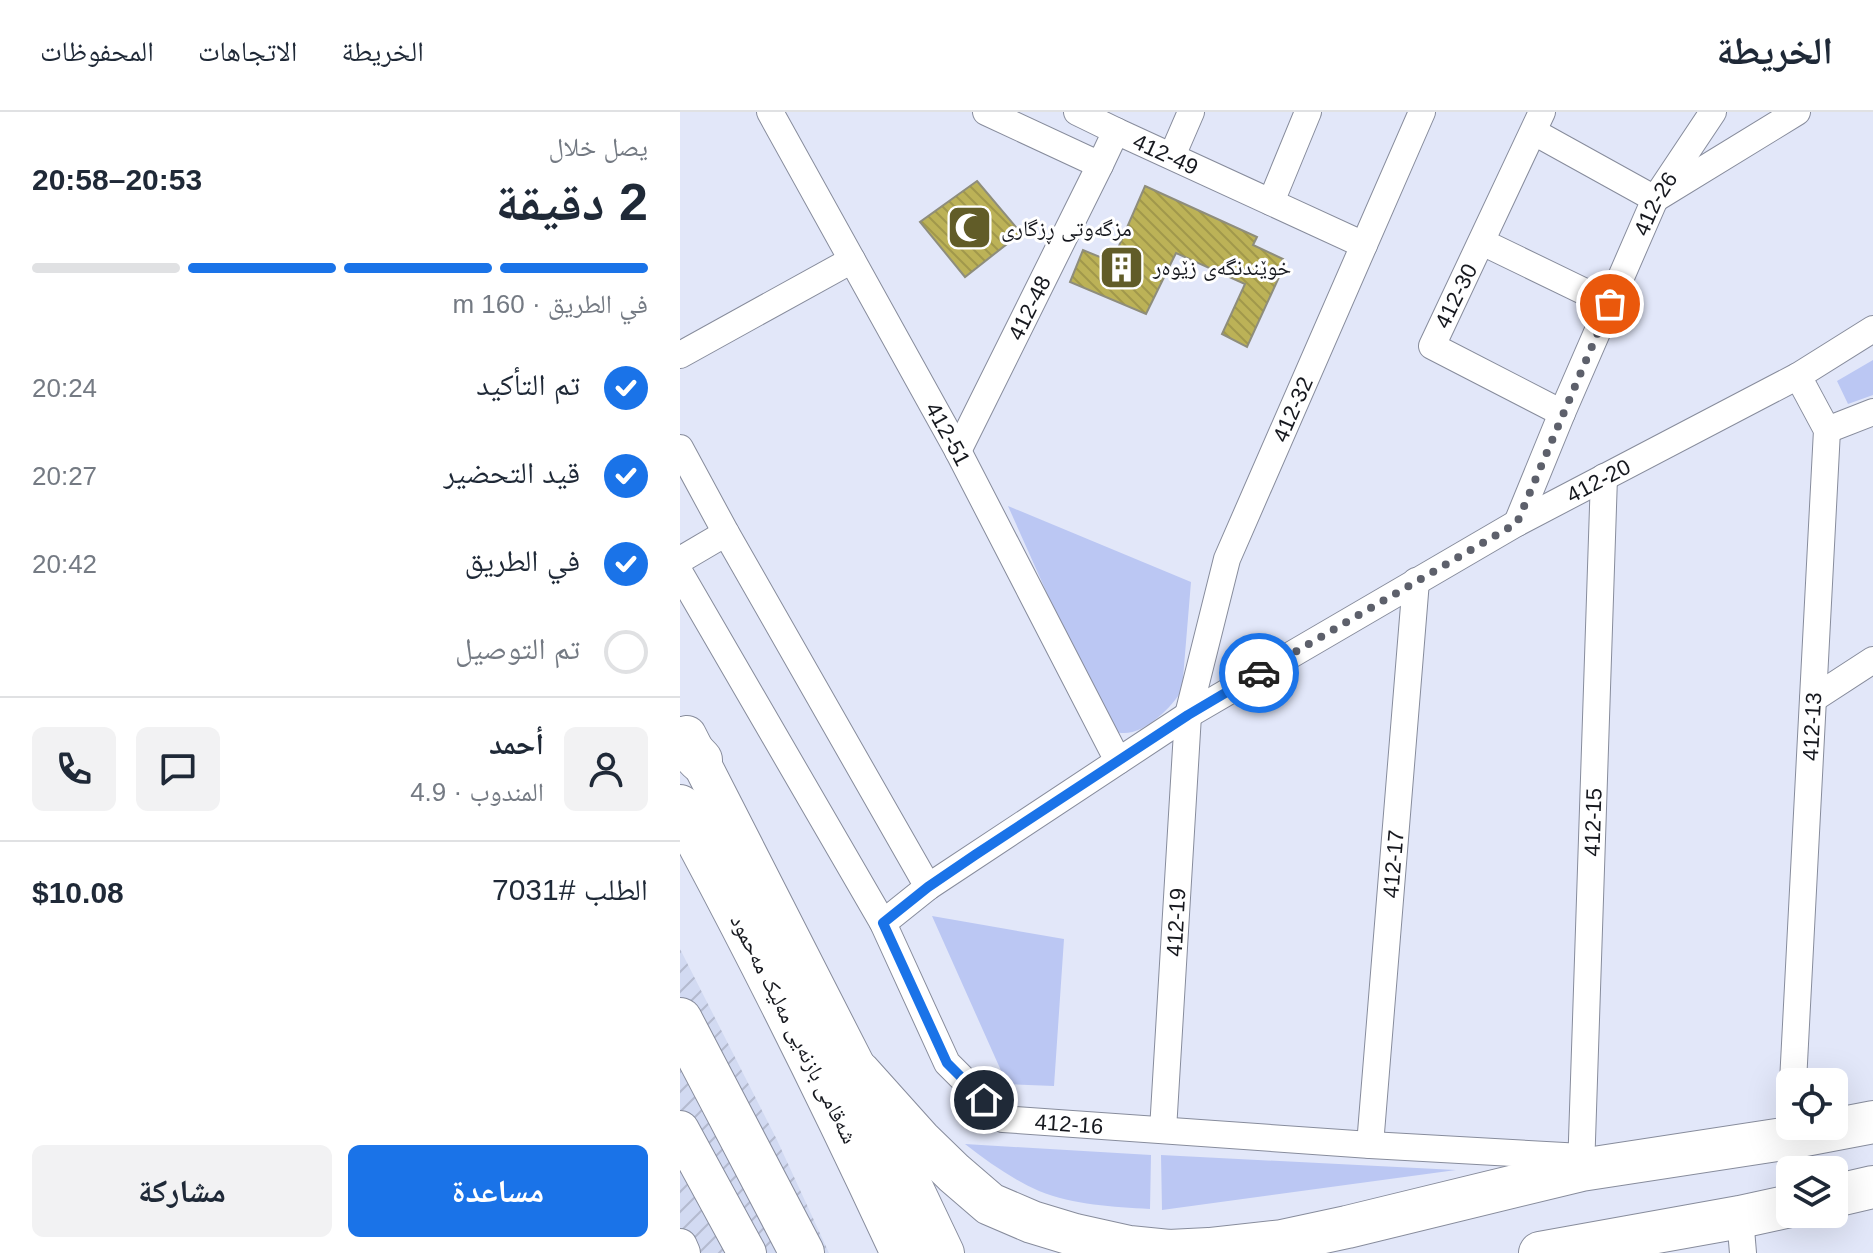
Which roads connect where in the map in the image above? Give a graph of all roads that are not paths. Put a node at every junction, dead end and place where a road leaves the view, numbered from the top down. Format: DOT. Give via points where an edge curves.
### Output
graph roads {
  1 [pos="770,112"];
  2 [pos="986,112"];
  3 [pos="1077,112"];
  4 [pos="1191,112"];
  5 [pos="1308,112"];
  6 [pos="1422,112"];
  7 [pos="1713,112"];
  8 [pos="1797,112"];
  9 [pos="1538,122"];
  10 [pos="1116,131"];
  11 [pos="1061,147"];
  12 [pos="1172,156"];
  13 [pos="1100,165"];
  14 [pos="1655,199"];
  15 [pos="1271,202"];
  16 [pos="1482,242"];
  17 [pos="1364,245"];
  18 [pos="852,260"];
  19 [pos="1610,304"];
  20 [pos="1873,329"];
  21 [pos="680,355"];
  22 [pos="1798,376"];
  23 [pos="1873,412"];
  24 [pos="1562,413"];
  25 [pos="1827,430"];
  26 [pos="680,448"];
  27 [pos="958,451"];
  28 [pos="1604,477"];
  29 [pos="1517,523"];
  30 [pos="726,533"];
  31 [pos="680,560"];
  32 [pos="680,573"];
  33 [pos="1416,581"];
  34 [pos="1873,660"];
  35 [pos="1813,699"];
  36 [pos="1188,715"];
  37 [pos="680,722"];
  38 [pos="690,750"];
  39 [pos="1118,761"];
  40 [pos="680,807"];
  41 [pos="928,887"];
  42 [pos="883,923"];
  43 [pos="680,1020"];
  44 [pos="1794,1068"];
  45 [pos="859,1072"];
  46 [pos="1873,1122"];
  47 [pos="1848,1125"];
  48 [pos="680,1130"];
  49 [pos="1163,1130"];
  50 [pos="1776,1134"];
  51 [pos="1370,1145"];
  52 [pos="1581,1163"];
  53 [pos="1873,1187"];
  54 [pos="1848,1193"];
  55 [pos="1776,1214"];
  56 [pos="1741,1235"];
  57 [pos="1349,1240"];
  58 [pos="680,1246"];
  59 [pos="683,1253"];
  60 [pos="747,1253"];
  61 [pos="802,1253"];
  62 [pos="903,1253"];
  63 [pos="945,1253"];
  64 [pos="1540,1253"];
  1 -- 18 [label="street, 412-51"];
  2 -- 11 [label="street, 412-49"];
  3 -- 10 [label="street"];
  3 -- 11 [label="street"];
  4 -- 12 [label="street"];
  5 -- 15 [label="street"];
  6 -- 17 [label="street, 412-32"];
  7 -- 14 [label="street, 412-26"];
  8 -- 14 [label="street"];
  9 -- 14 [label="street"];
  9 -- 16 [label="street, 412-30"];
  10 -- 12 [label="street, 412-49"];
  10 -- 13 [label="street, 412-49"];
  11 -- 13 [label="street, 412-49"];
  12 -- 15 [label="street, 412-49"];
  13 -- 27 [label="street, 412-48"];
  14 -- 19 [label="street, 412-26"];
  15 -- 17 [label="street, 412-49"];
  16 -- 19 [label="street"];
  16 -- 24 [label="street, 412-30" via="1432,346"];
  17 -- 36 [label="street, 412-32" via="1227,559"];
  18 -- 21 [label="street"];
  18 -- 27 [label="street, 412-51"];
  19 -- 24 [label="street, 412-26"];
  20 -- 22 [label="street, 412-20"];
  22 -- 25 [label="street"];
  22 -- 28 [label="street, 412-20"];
  23 -- 25 [label="street"];
  24 -- 29 [label="street, 412-26"];
  25 -- 35 [label="street, 412-13"];
  26 -- 30 [label="street"];
  27 -- 39 [label="street, 412-51"];
  28 -- 29 [label="street, 412-20"];
  28 -- 52 [label="street, 412-15"];
  29 -- 33 [label="street, 412-20"];
  30 -- 31 [label="street"];
  30 -- 41 [label="street"];
  32 -- 42 [label="street, 412-16"];
  33 -- 36 [label="street, 412-20"];
  33 -- 51 [label="street, 412-17"];
  34 -- 35 [label="street"];
  35 -- 44 [label="street, 412-13"];
  36 -- 39 [label="street, 412-20"];
  36 -- 49 [label="street, 412-19"];
  37 -- 38 [label="main road"];
  38 -- 45 [label="main road"];
  39 -- 41 [label="street, 412-20"];
  40 -- 62 [label="highway, شەقامی بازنەیی مەلیک مەحمود"];
  41 -- 42 [label="street, 412-20"];
  42 -- 49 [label="street, 412-16" via="947,1063 1003,1119"];
  43 -- 61 [label="highway"];
  45 -- 57 [label="main road" via="954,1173 990,1204 1032,1222 1129,1247 1169,1251"];
  45 -- 63 [label="main road"];
  46 -- 47 [label="main road"];
  48 -- 60 [label="main road"];
  49 -- 51 [label="street, 412-16"];
  50 -- 52 [label="main road"];
  51 -- 52 [label="street, 412-16"];
  52 -- 57 [label="main road"];
  53 -- 54 [label="main road"];
  55 -- 56 [label="main road"];
  56 -- 64 [label="main road"];
  58 -- 59 [label="street"];
}
